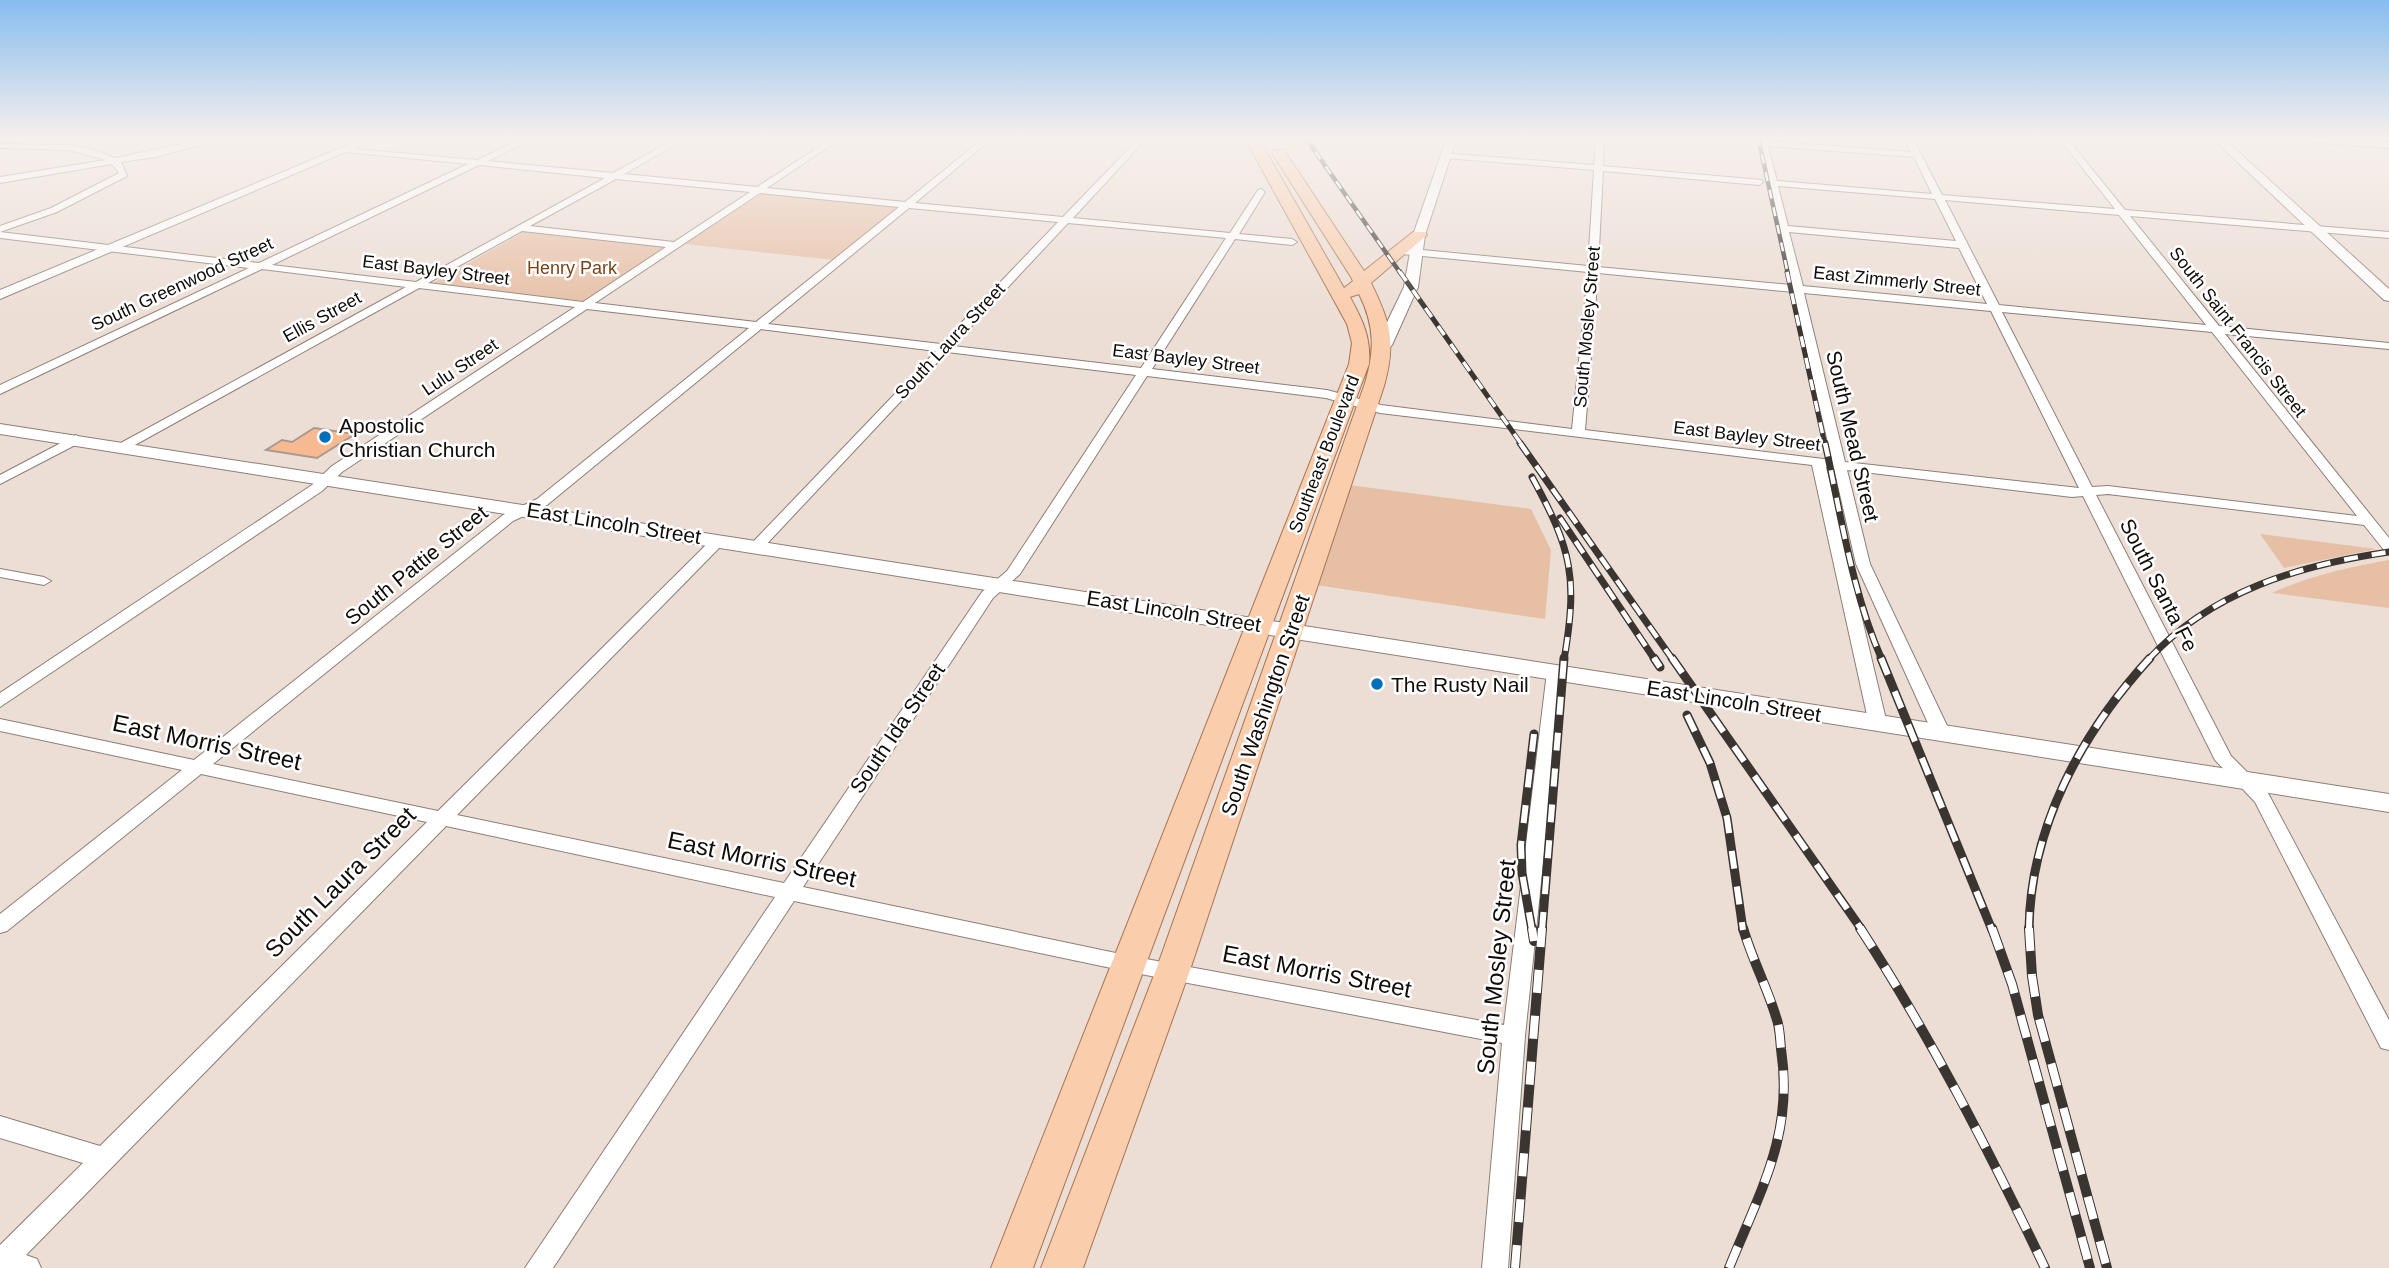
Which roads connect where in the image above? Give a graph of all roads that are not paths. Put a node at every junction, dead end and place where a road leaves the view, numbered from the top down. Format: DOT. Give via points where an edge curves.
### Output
graph roads {
  1 [pos="81,196"];
  2 [pos="236,196"];
  3 [pos="407,196"];
  4 [pos="577,196"];
  5 [pos="749,196"];
  6 [pos="819,196"];
  7 [pos="918,196"];
  8 [pos="1088,196"];
  9 [pos="1258,196"];
  10 [pos="1284,196"];
  11 [pos="1307,196"];
  12 [pos="1431,196"];
  13 [pos="1597,196"];
  14 [pos="1776,196"];
  15 [pos="1928,196"];
  16 [pos="2109,196"];
  17 [pos="2279,196"];
  18 [pos="1938,197"];
  19 [pos="907,205"];
  20 [pos="2122,213"];
  21 [pos="1065,220"];
  22 [pos="519,228"];
  23 [pos="1784,229"];
  24 [pos="2314,229"];
  25 [pos="0,232"];
  26 [pos="1232,236"];
  27 [pos="2389,236"];
  28 [pos="1292,242"];
  29 [pos="676,245"];
  30 [pos="1962,245"];
  31 [pos="1413,246"];
  32 [pos="112,248"];
  33 [pos="260,266"];
  34 [pos="1593,270"];
  35 [pos="1361,282"];
  36 [pos="416,285"];
  37 [pos="1797,288"];
  38 [pos="0,295"];
  39 [pos="2389,298"];
  40 [pos="1345,304"];
  41 [pos="584,305"];
  42 [pos="1995,308"];
  43 [pos="759,326"];
  44 [pos="2213,329"];
  45 [pos="1384,345"];
  46 [pos="2389,346"];
  47 [pos="944,348"];
  48 [pos="1144,372"];
  49 [pos="0,390"];
  50 [pos="1344,398"];
  51 [pos="1367,405"];
  52 [pos="0,429"];
  53 [pos="1578,433"];
  54 [pos="76,439"];
  55 [pos="124,447"];
  56 [pos="1818,463"];
  57 [pos="1838,465"];
  58 [pos="327,478"];
  59 [pos="0,480"];
  60 [pos="2088,492"];
  61 [pos="526,510"];
  62 [pos="2367,521"];
  63 [pos="719,540"];
  64 [pos="757,546"];
  65 [pos="2389,547"];
  66 [pos="0,573"];
  67 [pos="44,581"];
  68 [pos="1000,584"];
  69 [pos="1275,627"];
  70 [pos="1555,673"];
  71 [pos="0,701"];
  72 [pos="1878,724"];
  73 [pos="0,725"];
  74 [pos="1941,732"];
  75 [pos="197,767"];
  76 [pos="2245,781"];
  77 [pos="2389,803"];
  78 [pos="441,818"];
  79 [pos="789,891"];
  80 [pos="0,925"];
  81 [pos="1130,964"];
  82 [pos="1173,970"];
  83 [pos="1514,1036"];
  84 [pos="2389,1041"];
  85 [pos="0,1127"];
  86 [pos="103,1158"];
  87 [pos="11,1263"];
  88 [pos="538,1268"];
  89 [pos="1012,1268"];
  90 [pos="1062,1268"];
  91 [pos="1495,1268"];
  1 -- 25 [label="street"];
  2 -- 32 [label="street"];
  3 -- 33 [label="street, South Greenwood Street"];
  4 -- 22 [label="street, Ellis Street"];
  5 -- 29 [label="street, Lulu Street"];
  6 -- 19 [label="street"];
  7 -- 19 [label="street, South Pattie Street"];
  8 -- 21 [label="street, South Laura Street"];
  9 -- 26 [label="street, South Ida Street"];
  10 -- 40 [label="main road, Southeast Boulevard"];
  11 -- 35 [label="main road"];
  12 -- 31 [label="street, South Washington Street"];
  13 -- 34 [label="street, South Mosley Street"];
  14 -- 23 [label="street, South Mead Street"];
  15 -- 18 [label="street"];
  16 -- 20 [label="street, South Saint Francis Street"];
  17 -- 24 [label="street"];
  18 -- 20 [label="street"];
  18 -- 30 [label="street, South Santa Fe"];
  19 -- 21 [label="street"];
  19 -- 43 [label="street, South Pattie Street"];
  20 -- 24 [label="street"];
  20 -- 44 [label="street, South Saint Francis Street"];
  21 -- 26 [label="street"];
  21 -- 47 [label="street, South Laura Street"];
  22 -- 29 [label="street"];
  22 -- 36 [label="street, Ellis Street"];
  23 -- 30 [label="street"];
  23 -- 37 [label="street, South Mead Street"];
  24 -- 27 [label="street"];
  24 -- 39 [label="street"];
  25 -- 32 [label="street, East Bayley Street"];
  26 -- 28 [label="street"];
  26 -- 48 [label="street, South Ida Street"];
  29 -- 41 [label="street, Lulu Street"];
  30 -- 42 [label="street, South Santa Fe"];
  31 -- 34 [label="street, East Zimmerly Street"];
  31 -- 35 [label="main road"];
  31 -- 45 [label="street, South Washington Street" via="1411,287"];
  32 -- 33 [label="street, East Bayley Street"];
  32 -- 38 [label="street"];
  33 -- 36 [label="street, East Bayley Street"];
  33 -- 49 [label="street, South Greenwood Street"];
  34 -- 37 [label="street, East Zimmerly Street"];
  34 -- 53 [label="street, South Mosley Street"];
  35 -- 40 [label="main road"];
  35 -- 45 [label="main road"];
  36 -- 41 [label="street, East Bayley Street"];
  36 -- 55 [label="street, Ellis Street"];
  37 -- 42 [label="street, East Zimmerly Street"];
  37 -- 57 [label="street, South Mead Street"];
  40 -- 50 [label="main road, Southeast Boulevard" via="1361,343 1359,364"];
  41 -- 43 [label="street, East Bayley Street"];
  41 -- 58 [label="street, Lulu Street"];
  42 -- 44 [label="street, East Zimmerly Street"];
  42 -- 60 [label="street, South Santa Fe"];
  43 -- 47 [label="street, East Bayley Street"];
  43 -- 61 [label="street, South Pattie Street" via="542,502"];
  44 -- 46 [label="street, East Zimmerly Street"];
  44 -- 62 [label="street, South Saint Francis Street"];
  45 -- 51 [label="main road, South Washington Street"];
  47 -- 48 [label="street, East Bayley Street"];
  47 -- 64 [label="street, South Laura Street"];
  48 -- 50 [label="street, East Bayley Street"];
  48 -- 68 [label="street, South Ida Street" via="1013,574"];
  50 -- 51 [label="street, East Bayley Street"];
  50 -- 69 [label="main road, Southeast Boulevard"];
  51 -- 53 [label="street, East Bayley Street"];
  51 -- 69 [label="main road, South Washington Street"];
  52 -- 54 [label="street, East Lincoln Street"];
  53 -- 56 [label="street, East Bayley Street"];
  54 -- 55 [label="street, East Lincoln Street"];
  54 -- 59 [label="street"];
  55 -- 58 [label="street, East Lincoln Street"];
  56 -- 57 [label="street, East Bayley Street"];
  56 -- 72 [label="street, South Mead Street"];
  57 -- 60 [label="street, East Bayley Street"];
  57 -- 74 [label="street, South Mead Street" via="1863,564"];
  58 -- 61 [label="street, East Lincoln Street"];
  58 -- 71 [label="street, Lulu Street"];
  60 -- 62 [label="street, East Bayley Street" via="2108,490"];
  60 -- 76 [label="street, South Santa Fe" via="2224,760"];
  61 -- 63 [label="street, East Lincoln Street"];
  61 -- 75 [label="street, South Pattie Street" via="508,518"];
  62 -- 65 [label="street, South Saint Francis Street"];
  63 -- 64 [label="street, East Lincoln Street"];
  63 -- 78 [label="street, South Laura Street"];
  64 -- 68 [label="street, East Lincoln Street"];
  66 -- 67 [label="street"];
  68 -- 69 [label="street, East Lincoln Street"];
  68 -- 79 [label="street, South Ida Street" via="985,597"];
  69 -- 70 [label="street, East Lincoln Street"];
  69 -- 81 [label="main road, South Washington Street"];
  69 -- 82 [label="main road, South Washington Street"];
  70 -- 72 [label="street, East Lincoln Street"];
  70 -- 83 [label="street, South Mosley Street"];
  72 -- 74 [label="street, East Lincoln Street"];
  73 -- 75 [label="street, East Morris Street"];
  74 -- 76 [label="street, East Lincoln Street"];
  75 -- 78 [label="street, East Morris Street"];
  75 -- 80 [label="street, South Pattie Street"];
  76 -- 77 [label="street, East Lincoln Street"];
  76 -- 84 [label="street, South Santa Fe" via="2262,798"];
  78 -- 79 [label="street, East Morris Street"];
  78 -- 86 [label="street, South Laura Street"];
  79 -- 81 [label="street, East Morris Street"];
  79 -- 88 [label="street, South Ida Street"];
  81 -- 82 [label="street, East Morris Street"];
  81 -- 89 [label="main road, South Washington Street"];
  82 -- 83 [label="street, East Morris Street"];
  82 -- 90 [label="main road, South Washington Street"];
  83 -- 91 [label="street, South Mosley Street"];
  85 -- 86 [label="street"];
  86 -- 87 [label="street, South Laura Street"];
}
